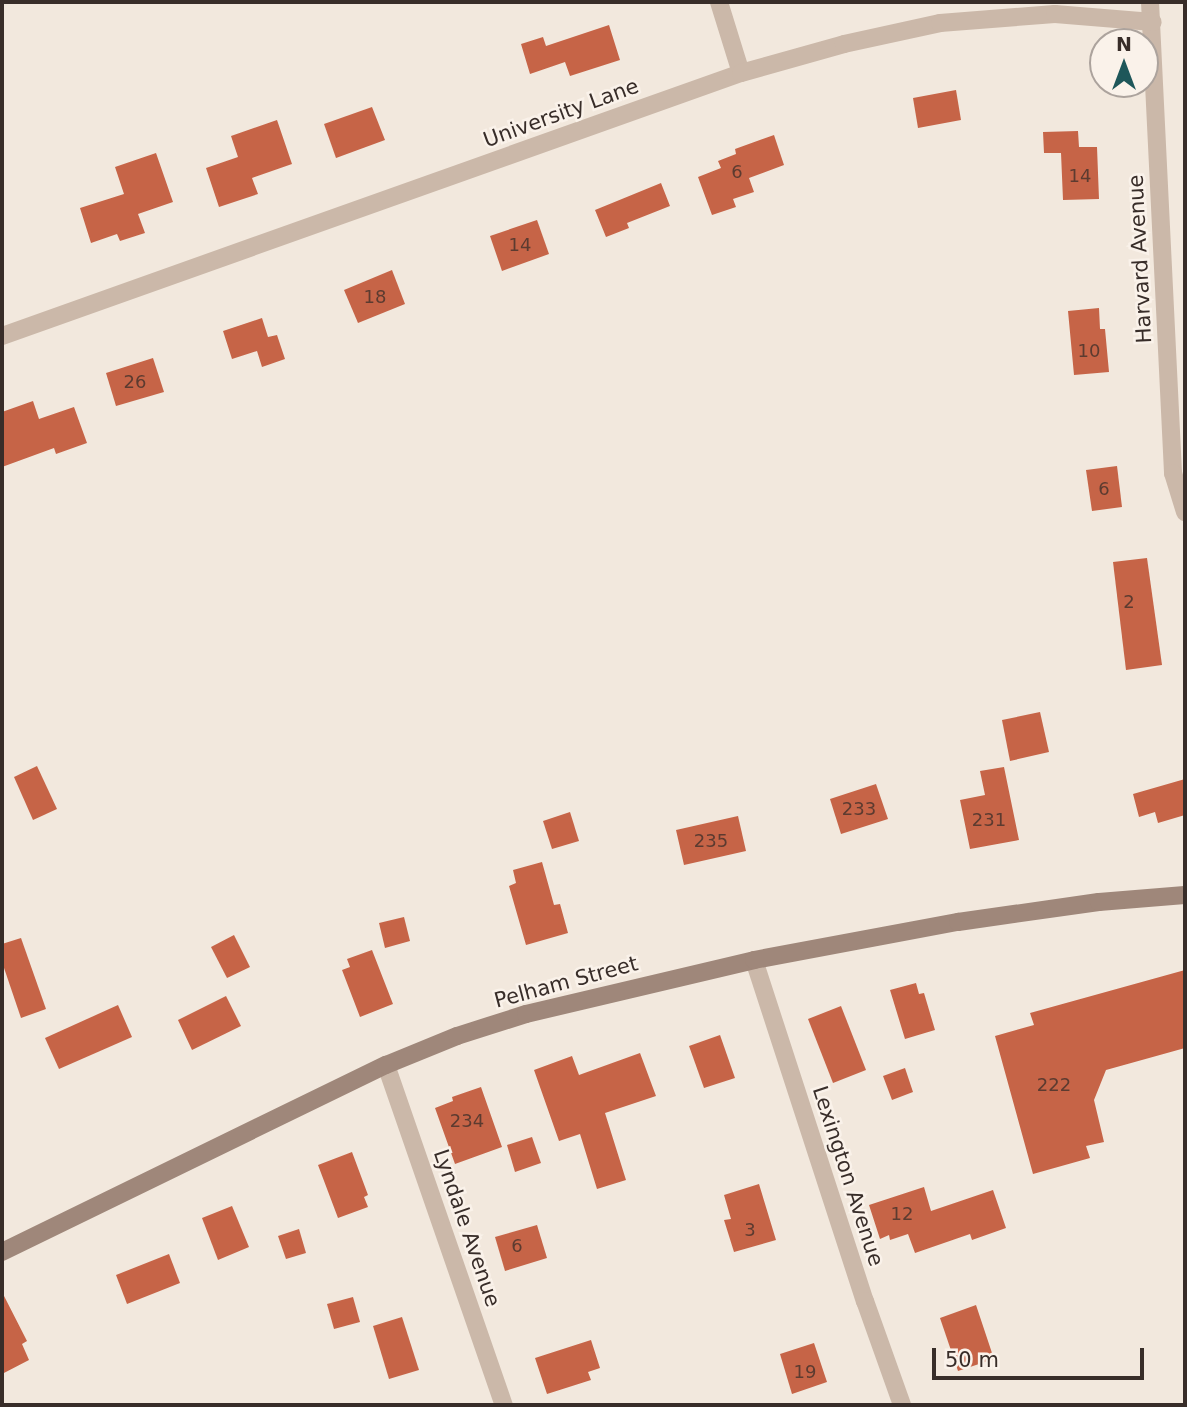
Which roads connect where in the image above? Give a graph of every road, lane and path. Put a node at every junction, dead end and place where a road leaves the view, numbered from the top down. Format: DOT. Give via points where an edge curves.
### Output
graph roads {
  1 [pos="719,2"];
  2 [pos="1150,2"];
  3 [pos="1153,22"];
  4 [pos="741,73"];
  5 [pos="2,336"];
  6 [pos="1185,512"];
  7 [pos="1185,895"];
  8 [pos="754,960"];
  9 [pos="386,1065"];
  10 [pos="2,1252"];
  11 [pos="504,1405"];
  12 [pos="902,1405"];
  1 -- 4 [label="street"];
  2 -- 3 [label="street, Harvard Avenue"];
  3 -- 4 [label="street, University Lane" via="1055,14 940,23"];
  3 -- 6 [label="street, Harvard Avenue" via="1173,473"];
  4 -- 5 [label="street, University Lane"];
  7 -- 8 [label="street, Pelham Street" via="1012,914"];
  8 -- 9 [label="street, Pelham Street" via="526,1014"];
  8 -- 12 [label="street, Lexington Avenue"];
  9 -- 10 [label="street, Pelham Street"];
  9 -- 11 [label="street, Lyndale Avenue"];
}
